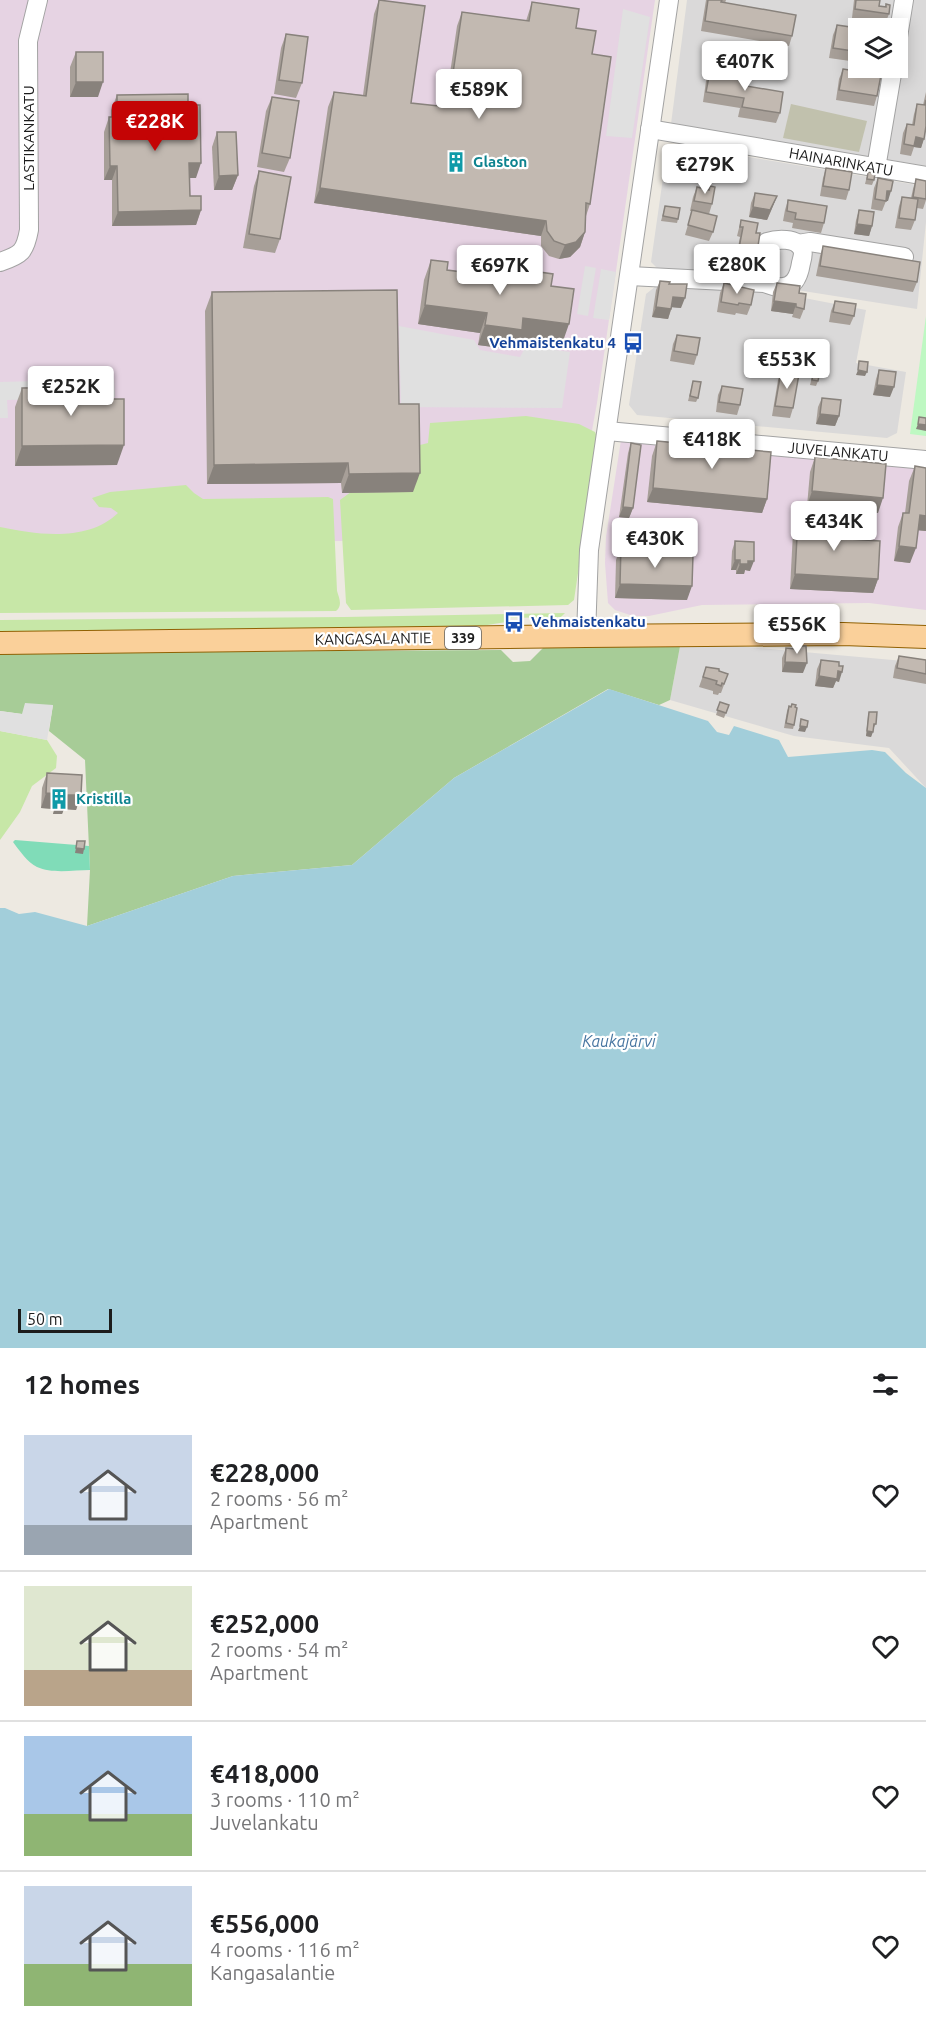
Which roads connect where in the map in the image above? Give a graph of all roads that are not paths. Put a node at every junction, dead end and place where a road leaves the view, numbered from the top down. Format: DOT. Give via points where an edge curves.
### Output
graph roads {
  1 [pos="38,0"];
  2 [pos="669,0"];
  3 [pos="904,0"];
  4 [pos="901,18"];
  5 [pos="891,78"];
  6 [pos="650,129"];
  7 [pos="876,168"];
  8 [pos="926,176"];
  9 [pos="798,244"];
  10 [pos="904,257"];
  11 [pos="0,262"];
  12 [pos="630,276"];
  13 [pos="764,283"];
  14 [pos="607,431"];
  15 [pos="926,460"];
  16 [pos="586,636"];
  17 [pos="926,637"];
  18 [pos="0,643"];
  1 -- 11 [label="street, LASTIKANKATU" via="28,41 29,230 26,247"];
  2 -- 6 [label="street"];
  3 -- 4 [label="street"];
  5 -- 7 [label="street"];
  6 -- 7 [label="street, HAINARINKATU"];
  6 -- 12 [label="street"];
  7 -- 8 [label="street, HAINARINKATU"];
  9 -- 10 [label="street" via="810,242"];
  9 -- 13 [label="street" via="783,239 767,242"];
  9 -- 13 [label="street" via="803,256 793,284 777,288"];
  12 -- 13 [label="street"];
  12 -- 14 [label="street"];
  14 -- 15 [label="street, JUVELANKATU"];
  14 -- 16 [label="street" via="589,550"];
  16 -- 17 [label="main road, KANGASALANTIE / 339"];
  16 -- 18 [label="main road, KANGASALANTIE / 339"];
}
